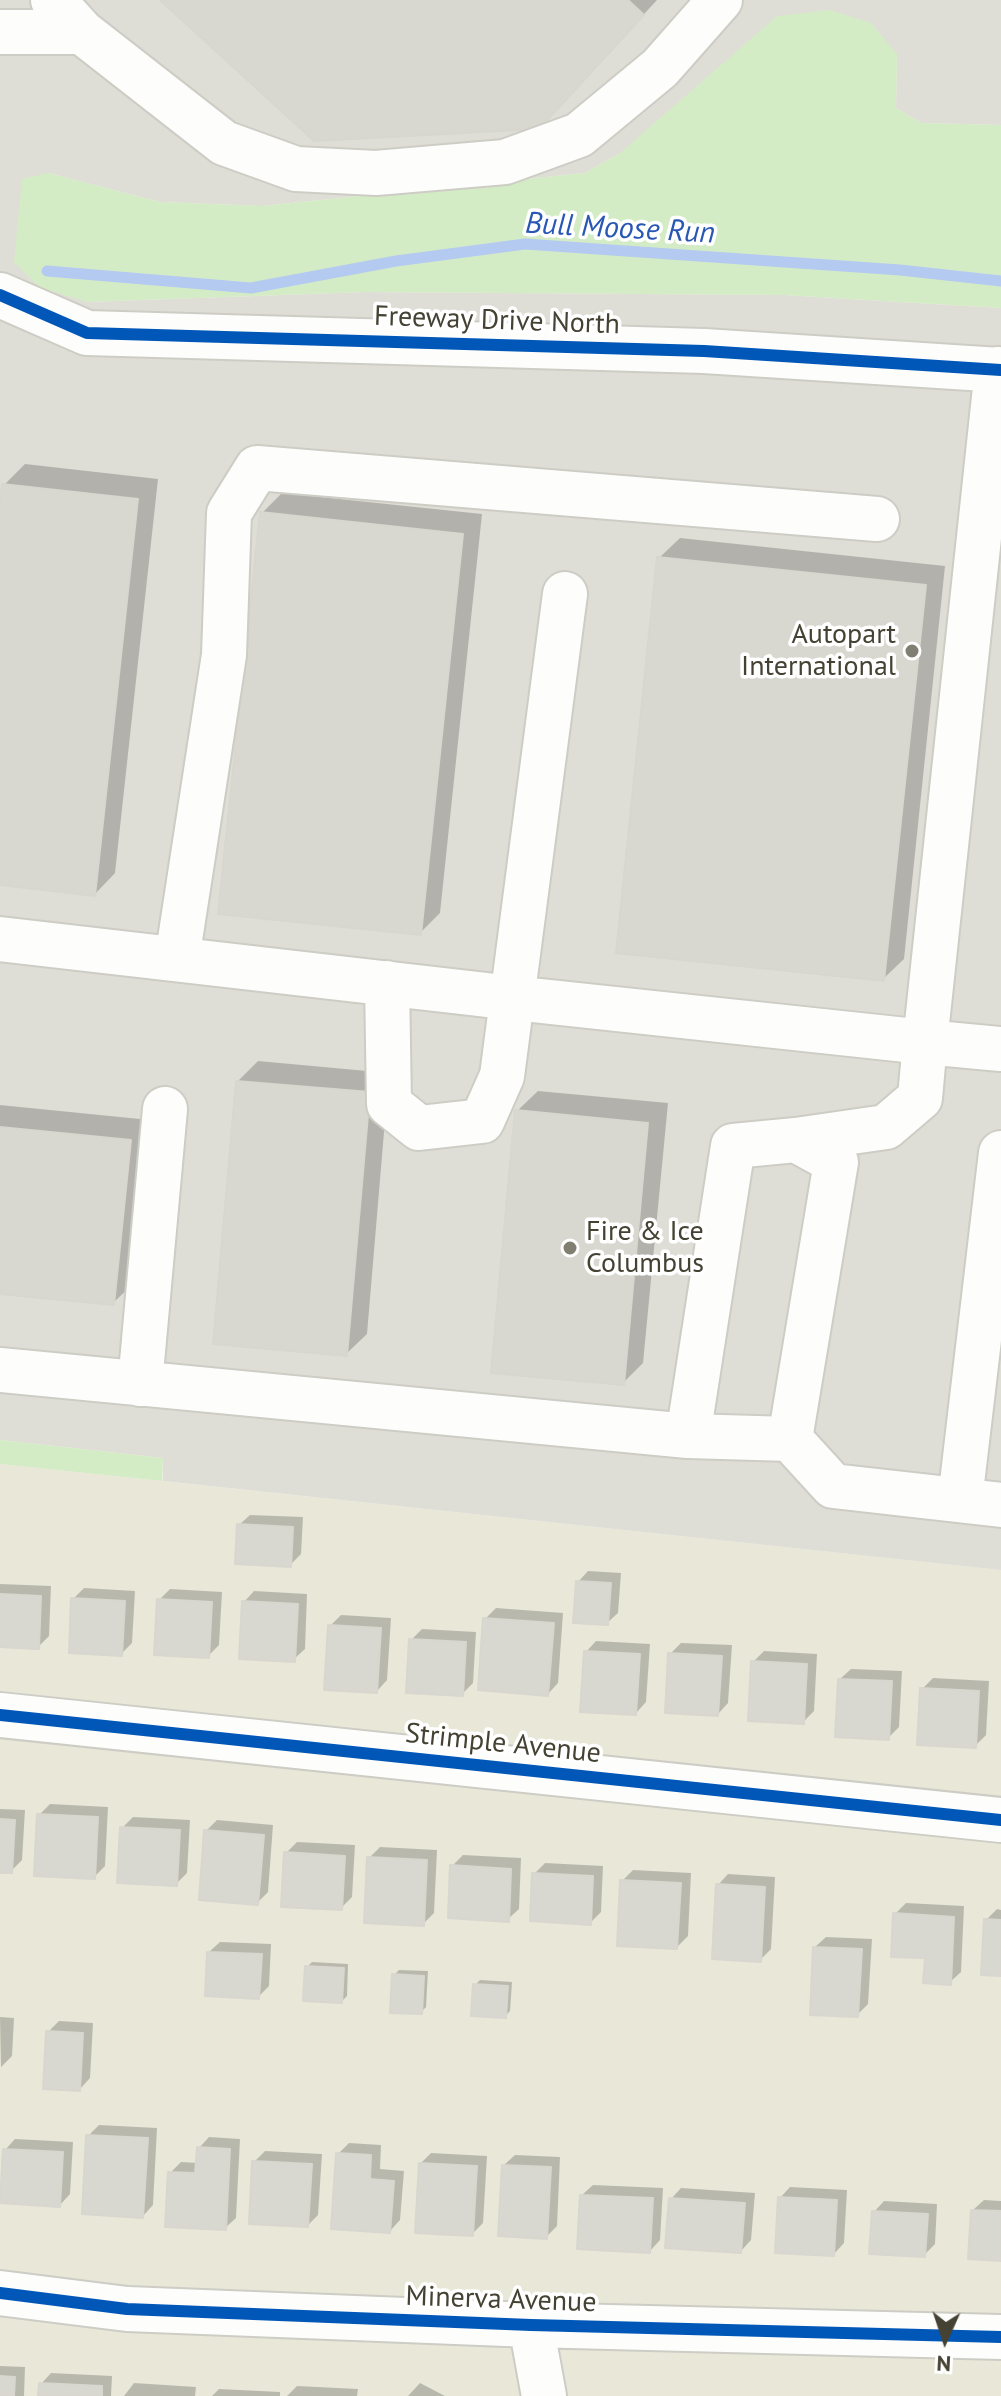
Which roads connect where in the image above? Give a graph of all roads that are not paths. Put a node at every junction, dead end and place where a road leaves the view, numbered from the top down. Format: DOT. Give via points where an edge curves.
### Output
graph roads {
  1 [pos="720,0"];
  2 [pos="68,16"];
  3 [pos="0,32"];
  4 [pos="0,295"];
  5 [pos="999,370"];
  6 [pos="877,519"];
  7 [pos="565,594"];
  8 [pos="0,939"];
  9 [pos="177,959"];
  10 [pos="387,983"];
  11 [pos="513,998"];
  12 [pos="925,1042"];
  13 [pos="1001,1049"];
  14 [pos="165,1109"];
  15 [pos="796,1140"];
  16 [pos="1001,1153"];
  17 [pos="0,1370"];
  18 [pos="140,1384"];
  19 [pos="688,1436"];
  20 [pos="790,1439"];
  21 [pos="981,1502"];
  22 [pos="0,1715"];
  23 [pos="1001,1820"];
  24 [pos="0,2293"];
  25 [pos="531,2325"];
  26 [pos="1001,2337"];
  27 [pos="544,2396"];
  1 -- 2 [label="street" via="660,68 579,135 505,162 376,173 296,169 224,143"];
  2 -- 3 [label="street"];
  4 -- 5 [label="street, Freeway Drive North" via="87,333 704,351"];
  5 -- 12 [label="street"];
  6 -- 9 [label="street" via="257,468 229,513 224,655"];
  7 -- 11 [label="street"];
  8 -- 9 [label="street"];
  9 -- 10 [label="street"];
  10 -- 11 [label="street"];
  10 -- 11 [label="street" via="389,1104 419,1128 482,1121 502,1076"];
  11 -- 12 [label="street"];
  12 -- 13 [label="street"];
  12 -- 15 [label="street" via="920,1098 886,1127"];
  14 -- 18 [label="street"];
  15 -- 19 [label="street" via="733,1146"];
  15 -- 20 [label="street" via="836,1162"];
  16 -- 21 [label="street"];
  17 -- 18 [label="street"];
  18 -- 19 [label="street"];
  19 -- 20 [label="street"];
  20 -- 21 [label="street" via="833,1486"];
  22 -- 23 [label="street, Strimple Avenue"];
  24 -- 25 [label="street, Minerva Avenue" via="127,2309"];
  25 -- 26 [label="street, Minerva Avenue"];
  25 -- 27 [label="street"];
}
